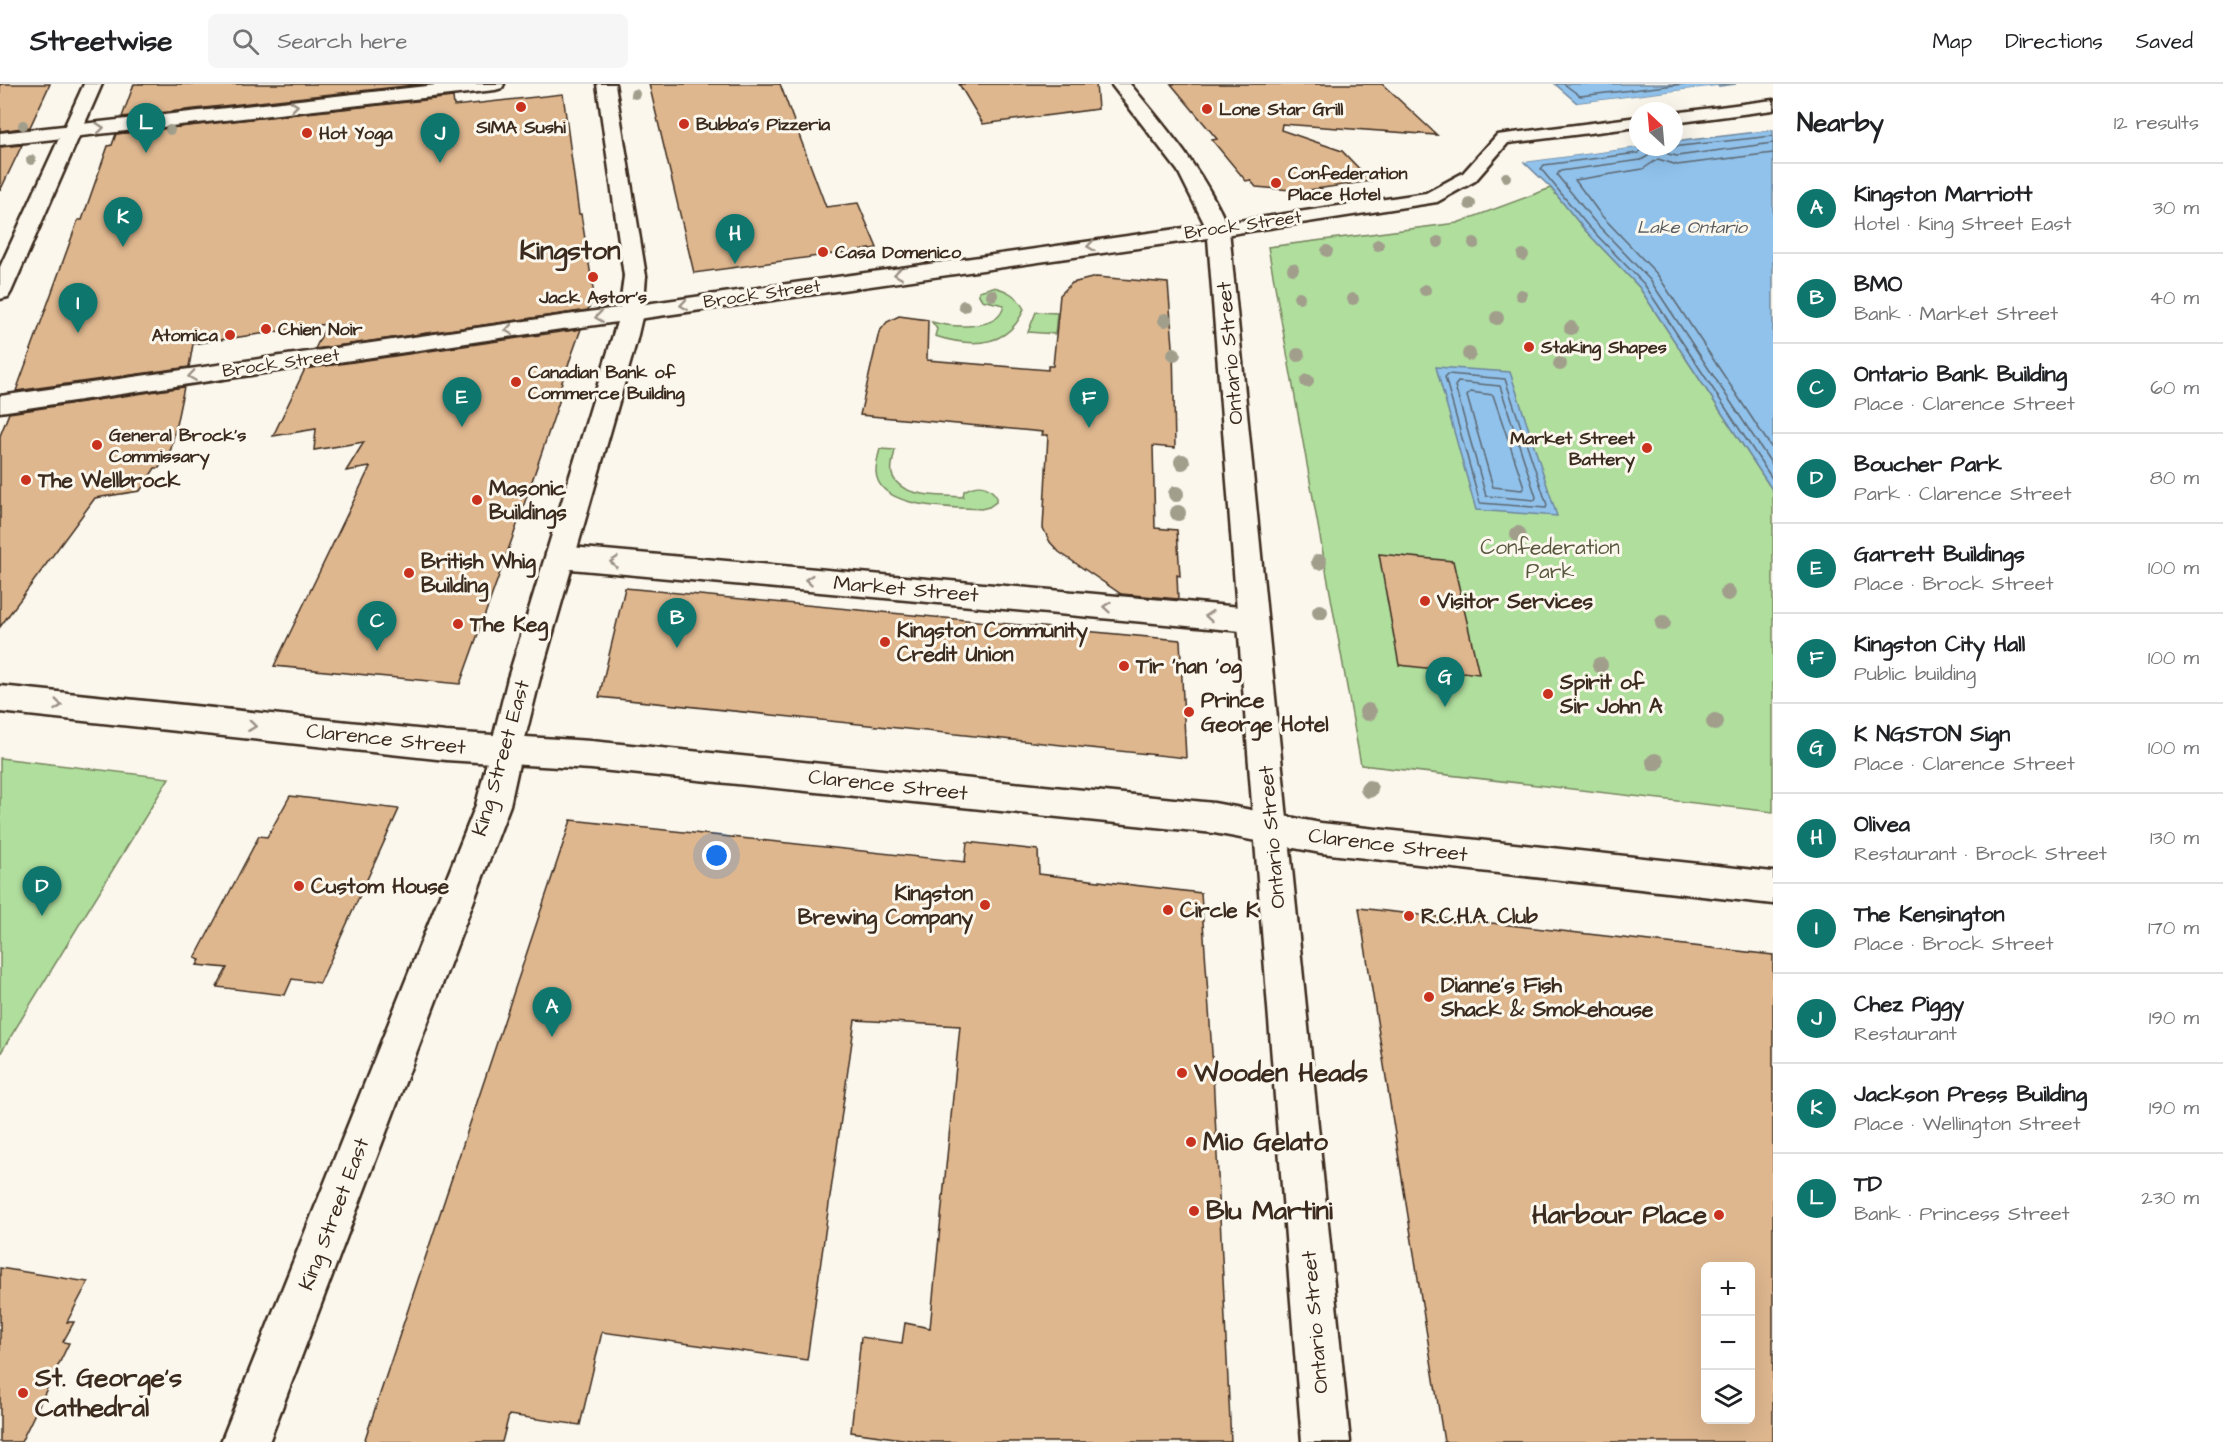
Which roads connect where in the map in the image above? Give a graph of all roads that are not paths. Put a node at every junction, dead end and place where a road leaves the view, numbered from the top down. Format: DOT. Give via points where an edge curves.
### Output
graph roads {
  1 [pos="93,84"];
  2 [pos="495,84"];
  3 [pos="606,84"];
  4 [pos="1120,84"];
  5 [pos="1773,105"];
  6 [pos="1683,117"];
  7 [pos="1629,123"];
  8 [pos="74,131"];
  9 [pos="0,139"];
  10 [pos="1218,230"];
  11 [pos="0,292"];
  12 [pos="631,313"];
  13 [pos="0,404"];
  14 [pos="560,557"];
  15 [pos="1252,620"];
  16 [pos="0,699"];
  17 [pos="506,750"];
  18 [pos="1271,829"];
  19 [pos="1773,888"];
  20 [pos="245,1442"];
  21 [pos="1326,1442"];
  1 -- 8 [label="main road"];
  8 -- 2 [label="main road, one-way"];
  3 -- 12 [label="main road, King Street East" via="635,276"];
  4 -- 10 [label="main road, Ontario Street" via="1184,165 1208,201"];
  5 -- 6 [label="lane"];
  7 -- 10 [label="lane, Brock Street" via="1503,139 1469,177 1431,198"];
  8 -- 9 [label="main road"];
  8 -- 11 [label="main road"];
  10 -- 12 [label="main road, Brock Street, one-way"];
  10 -- 15 [label="main road, Ontario Street"];
  12 -- 13 [label="main road, Brock Street, one-way"];
  12 -- 14 [label="main road, King Street East"];
  15 -- 14 [label="main road, Market Street, one-way"];
  14 -- 17 [label="main road, King Street East"];
  15 -- 18 [label="main road, Ontario Street"];
  16 -- 17 [label="main road, Clarence Street, one-way"];
  17 -- 18 [label="main road, Clarence Street" via="591,755 1214,818"];
  17 -- 20 [label="main road, King Street East" via="492,805"];
  18 -- 19 [label="main road, Clarence Street" via="1321,838"];
  18 -- 21 [label="main road, Ontario Street"];
}
